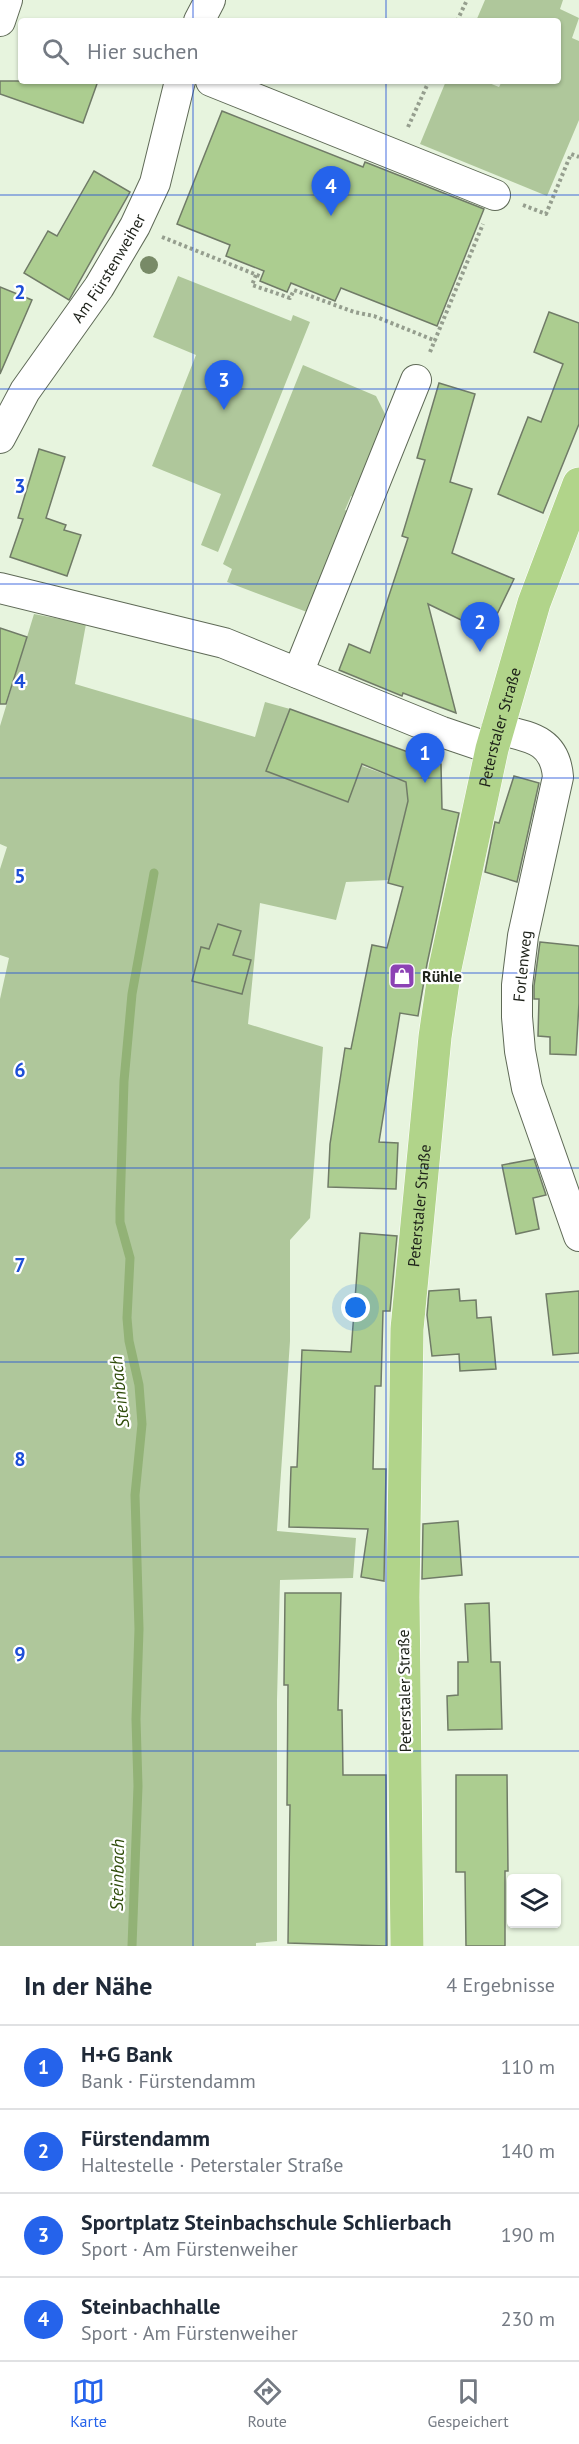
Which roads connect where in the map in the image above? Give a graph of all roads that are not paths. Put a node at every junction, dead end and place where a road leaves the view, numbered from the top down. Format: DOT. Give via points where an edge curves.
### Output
graph roads {
  1 [pos="7,0"];
  2 [pos="210,0"];
  3 [pos="201,18"];
  4 [pos="0,21"];
  5 [pos="179,84"];
  6 [pos="219,84"];
  7 [pos="495,195"];
  8 [pos="422,368"];
  9 [pos="0,438"];
  10 [pos="579,484"];
  11 [pos="0,588"];
  12 [pos="298,673"];
  13 [pos="495,739"];
  14 [pos="579,1236"];
  15 [pos="407,1946"];
  1 -- 4 [label="street"];
  2 -- 3 [label="street"];
  5 -- 9 [label="street, Am Fürstenweiher" via="155,183 135,226 99,287 25,392"];
  6 -- 7 [label="street"];
  8 -- 12 [label="street"];
  10 -- 13 [label="main road, Peterstaler Straße" via="534,603"];
  11 -- 12 [label="street, Forlenweg" via="198,636"];
  12 -- 13 [label="street, Forlenweg" via="442,732"];
  13 -- 14 [label="street, Forlenweg" via="529,737 544,744 557,764 558,777 523,936 517,1017 527,1088"];
  13 -- 15 [label="main road, Peterstaler Straße" via="443,980 407,1329 403,1597"];
}
